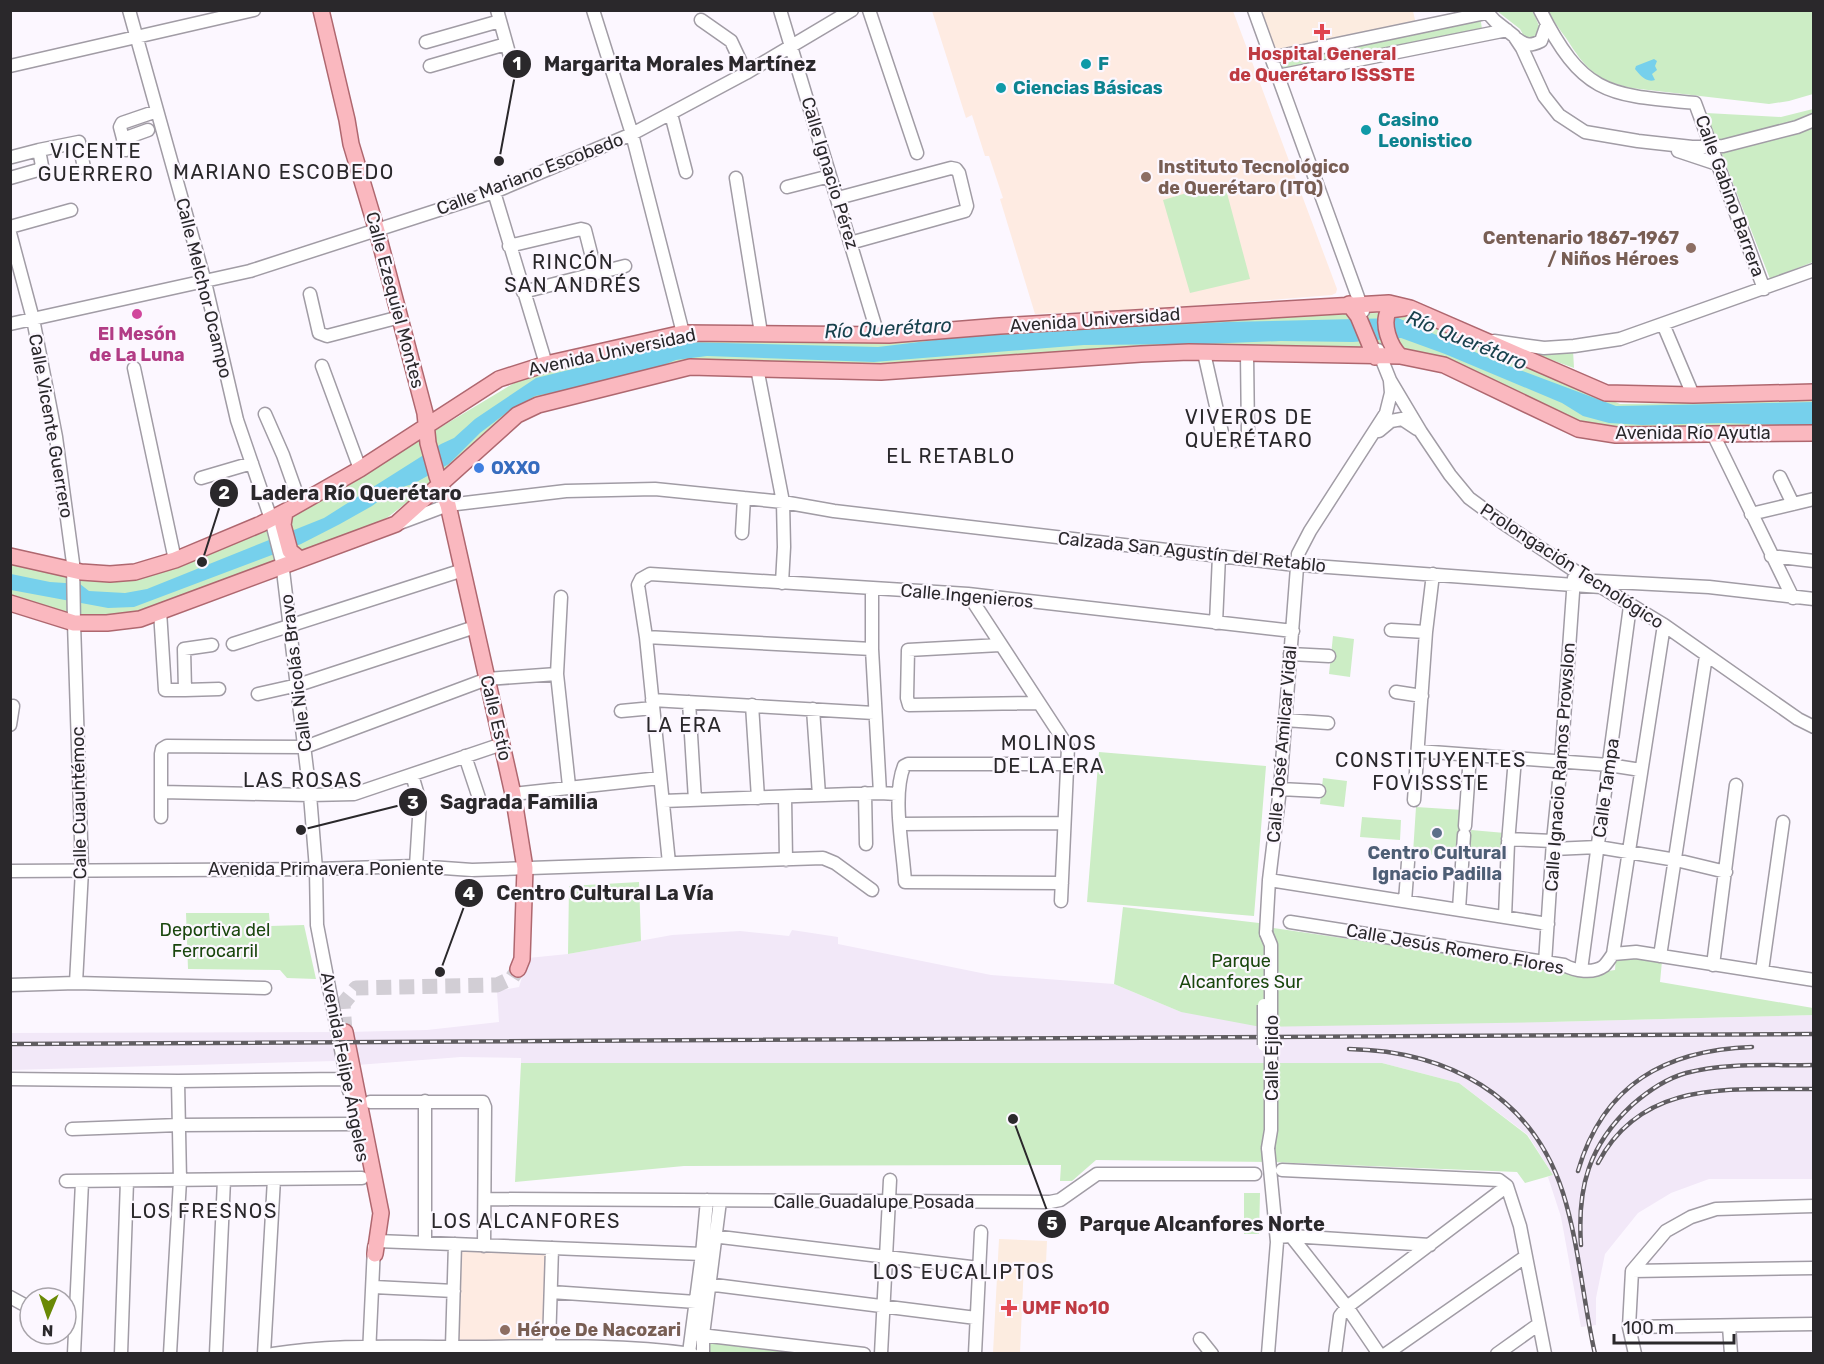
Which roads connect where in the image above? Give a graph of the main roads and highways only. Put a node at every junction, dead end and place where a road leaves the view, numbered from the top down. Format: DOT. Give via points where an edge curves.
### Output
graph roads {
  1 [pos="321,10"];
  2 [pos="1410,308"];
  3 [pos="1358,310"];
  4 [pos="1379,350"];
  5 [pos="1444,365"];
  6 [pos="1814,392"];
  7 [pos="426,425"];
  8 [pos="1814,433"];
  9 [pos="438,480"];
  10 [pos="448,505"];
  11 [pos="279,522"];
  12 [pos="10,556"];
  13 [pos="288,558"];
  14 [pos="10,603"];
  15 [pos="519,969"];
  16 [pos="345,1032"];
  17 [pos="376,1248"];
  1 -- 7 [label="main road, Calle Ezequiel Montes" via="351,144"];
  2 -- 3 [label="main road, Avenida Universidad" via="1389,303"];
  2 -- 4 [label="main road" via="1389,310"];
  2 -- 6 [label="main road, Avenida Universidad" via="1606,393"];
  3 -- 4 [label="main road"];
  3 -- 7 [label="main road, Avenida Universidad" via="878,335 683,333 546,364 499,379"];
  4 -- 5 [label="main road, Avenida Universidad"];
  4 -- 9 [label="main road, Avenida Universidad" via="1102,356 881,372 690,367 538,405 517,415"];
  5 -- 8 [label="main road, Avenida Río Ayutla" via="1578,429 1616,435"];
  7 -- 9 [label="main road, Calle Ezequiel Montes"];
  7 -- 11 [label="main road, Avenida Universidad" via="300,503"];
  9 -- 10 [label="main road, Calle Ezequiel Montes"];
  9 -- 13 [label="main road, Avenida Universidad" via="396,524"];
  10 -- 15 [label="main road, Calle Estío" via="513,794 525,868"];
  11 -- 12 [label="main road, Avenida Universidad" via="124,574 74,577"];
  11 -- 13 [label="main road"];
  13 -- 14 [label="main road, Avenida Universidad" via="140,619 107,623"];
  16 -- 17 [label="main road, Avenida Felipe Ángeles" via="381,1213"];
}
